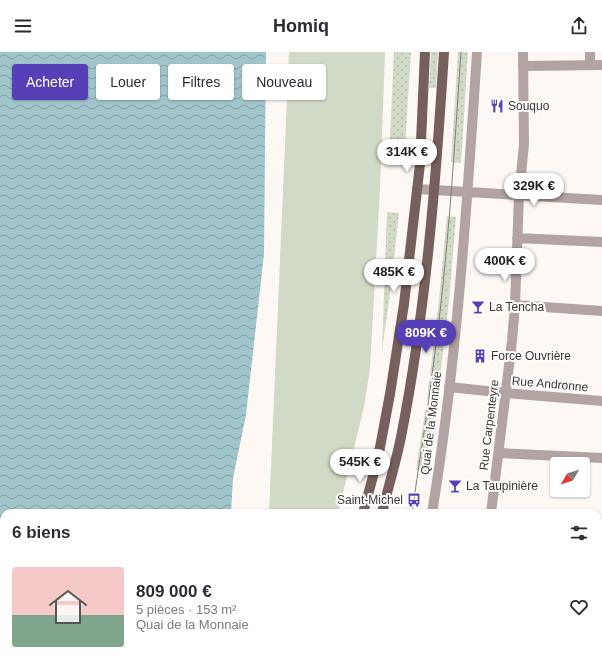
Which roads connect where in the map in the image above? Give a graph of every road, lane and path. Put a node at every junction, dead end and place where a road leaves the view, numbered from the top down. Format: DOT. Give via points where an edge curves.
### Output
graph roads {
  1 [pos="425,52"];
  2 [pos="444,52"];
  3 [pos="477,52"];
  4 [pos="523,52"];
  5 [pos="590,52"];
  6 [pos="590,65"];
  7 [pos="602,65"];
  8 [pos="523,66"];
  9 [pos="417,189"];
  10 [pos="434,190"];
  11 [pos="468,192"];
  12 [pos="519,195"];
  13 [pos="602,200"];
  14 [pos="517,238"];
  15 [pos="602,242"];
  16 [pos="515,304"];
  17 [pos="602,311"];
  18 [pos="449,387"];
  19 [pos="506,393"];
  20 [pos="602,401"];
  21 [pos="499,453"];
  22 [pos="602,458"];
  23 [pos="364,509"];
  24 [pos="383,509"];
  25 [pos="433,509"];
  26 [pos="492,509"];
  1 -- 9 [label="main road"];
  2 -- 10 [label="main road, Quai de la Monnaie"];
  3 -- 11 [label="street, Quai de la Monnaie"];
  4 -- 8 [label="street, Rue Carpenteyre"];
  5 -- 6 [label="street"];
  6 -- 7 [label="street"];
  6 -- 8 [label="street"];
  8 -- 12 [label="street, Rue Carpenteyre" via="524,144"];
  9 -- 10 [label="street"];
  9 -- 23 [label="main road" via="404,304 390,394 378,458"];
  10 -- 11 [label="street"];
  10 -- 24 [label="main road, Quai de la Monnaie" via="423,297 408,401"];
  11 -- 12 [label="street"];
  11 -- 18 [label="street, Quai de la Monnaie"];
  12 -- 13 [label="street"];
  12 -- 14 [label="street, Rue Carpenteyre"];
  14 -- 15 [label="street"];
  14 -- 16 [label="street, Rue Carpenteyre"];
  16 -- 17 [label="street"];
  16 -- 19 [label="street, Rue Carpenteyre"];
  18 -- 19 [label="street, Rue Andronne"];
  18 -- 25 [label="street, Quai de la Monnaie"];
  19 -- 20 [label="street, Rue Andronne"];
  19 -- 21 [label="street, Rue Carpenteyre"];
  21 -- 22 [label="street"];
  21 -- 26 [label="street, Rue Carpenteyre"];
}
